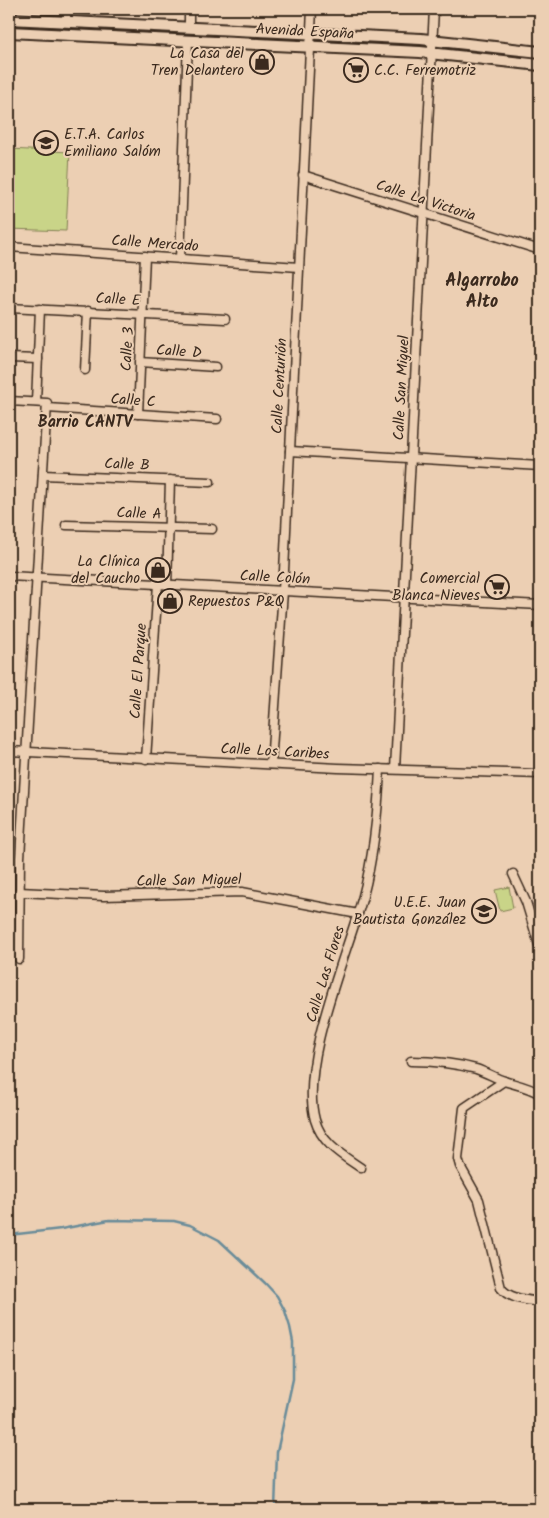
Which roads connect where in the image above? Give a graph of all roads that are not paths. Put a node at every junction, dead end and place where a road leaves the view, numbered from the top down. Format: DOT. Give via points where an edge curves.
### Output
graph roads {
  1 [pos="66,9"];
  2 [pos="189,9"];
  3 [pos="312,9"];
  4 [pos="434,9"];
  5 [pos="9,19"];
  6 [pos="66,21"];
  7 [pos="189,27"];
  8 [pos="9,32"];
  9 [pos="311,34"];
  10 [pos="188,40"];
  11 [pos="433,40"];
  12 [pos="310,46"];
  13 [pos="540,52"];
  14 [pos="432,53"];
  15 [pos="540,65"];
  16 [pos="303,175"];
  17 [pos="424,214"];
  18 [pos="9,247"];
  19 [pos="540,250"];
  20 [pos="145,256"];
  21 [pos="180,259"];
  22 [pos="298,267"];
  23 [pos="9,308"];
  24 [pos="40,309"];
  25 [pos="88,311"];
  26 [pos="142,314"];
  27 [pos="225,319"];
  28 [pos="9,358"];
  29 [pos="38,359"];
  30 [pos="140,362"];
  31 [pos="216,367"];
  32 [pos="85,370"];
  33 [pos="9,401"];
  34 [pos="36,402"];
  35 [pos="47,405"];
  36 [pos="138,414"];
  37 [pos="217,419"];
  38 [pos="290,451"];
  39 [pos="411,458"];
  40 [pos="540,466"];
  41 [pos="43,475"];
  42 [pos="170,480"];
  43 [pos="210,482"];
  44 [pos="66,525"];
  45 [pos="168,528"];
  46 [pos="212,529"];
  47 [pos="9,576"];
  48 [pos="37,578"];
  49 [pos="162,584"];
  50 [pos="283,591"];
  51 [pos="404,598"];
  52 [pos="540,605"];
  53 [pos="9,751"];
  54 [pos="26,752"];
  55 [pos="146,759"];
  56 [pos="271,764"];
  57 [pos="380,769"];
  58 [pos="395,770"];
  59 [pos="540,774"];
  60 [pos="513,874"];
  61 [pos="19,892"];
  62 [pos="358,914"];
  63 [pos="540,948"];
  64 [pos="19,960"];
  65 [pos="411,1061"];
  66 [pos="504,1081"];
  67 [pos="540,1094"];
  68 [pos="361,1168"];
  69 [pos="540,1302"];
  1 -- 6 [label="street"];
  2 -- 7 [label="street"];
  3 -- 9 [label="street, Calle Centurión"];
  4 -- 11 [label="street, Calle San Miguel"];
  5 -- 6 [label="main road, Avenida España"];
  6 -- 7 [label="main road, Avenida España"];
  7 -- 9 [label="main road, Avenida España"];
  8 -- 10 [label="main road, Avenida España"];
  9 -- 11 [label="main road, Avenida España"];
  9 -- 12 [label="street, Calle Centurión"];
  10 -- 12 [label="main road, Avenida España"];
  10 -- 21 [label="street"];
  11 -- 13 [label="main road, Avenida España"];
  11 -- 14 [label="street, Calle San Miguel"];
  12 -- 14 [label="main road, Avenida España"];
  12 -- 16 [label="street, Calle Centurión"];
  14 -- 15 [label="main road, Avenida España"];
  14 -- 17 [label="street, Calle San Miguel"];
  16 -- 17 [label="street, Calle La Victoria"];
  16 -- 22 [label="street, Calle Centurión"];
  17 -- 19 [label="street, Calle La Victoria"];
  17 -- 39 [label="street, Calle San Miguel"];
  18 -- 20 [label="street, Calle Mercado"];
  20 -- 21 [label="street, Calle Mercado"];
  20 -- 26 [label="street, Calle 3"];
  21 -- 22 [label="street, Calle Mercado"];
  22 -- 38 [label="street, Calle Centurión"];
  23 -- 24 [label="street, Calle E"];
  24 -- 25 [label="street, Calle E"];
  24 -- 29 [label="street"];
  25 -- 26 [label="street, Calle E"];
  25 -- 32 [label="street"];
  26 -- 27 [label="street, Calle E"];
  26 -- 30 [label="street, Calle 3"];
  28 -- 29 [label="street"];
  29 -- 34 [label="street"];
  30 -- 31 [label="street, Calle D"];
  30 -- 36 [label="street, Calle 3"];
  33 -- 34 [label="street, Calle C"];
  34 -- 35 [label="street, Calle C"];
  35 -- 36 [label="street, Calle C"];
  35 -- 41 [label="street"];
  36 -- 37 [label="street, Calle C"];
  38 -- 39 [label="street"];
  38 -- 50 [label="street, Calle Centurión"];
  39 -- 40 [label="street"];
  39 -- 51 [label="street, Calle San Miguel"];
  41 -- 42 [label="street, Calle B"];
  41 -- 48 [label="street"];
  42 -- 43 [label="street, Calle B"];
  42 -- 45 [label="street, Calle El Parque"];
  44 -- 45 [label="street, Calle A"];
  45 -- 46 [label="street, Calle A"];
  45 -- 49 [label="street, Calle El Parque"];
  47 -- 48 [label="street, Calle Colón"];
  48 -- 49 [label="street, Calle Colón"];
  48 -- 54 [label="street"];
  49 -- 50 [label="street, Calle Colón"];
  49 -- 55 [label="street, Calle El Parque"];
  50 -- 51 [label="street, Calle Colón"];
  50 -- 56 [label="street, Calle Centurión"];
  51 -- 52 [label="street, Calle Colón"];
  51 -- 58 [label="street, Calle San Miguel"];
  53 -- 54 [label="street, Calle Los Caribes"];
  54 -- 55 [label="street, Calle Los Caribes"];
  54 -- 61 [label="street"];
  55 -- 56 [label="street, Calle Los Caribes"];
  56 -- 57 [label="street, Calle Los Caribes"];
  57 -- 58 [label="street, Calle Los Caribes"];
  57 -- 62 [label="street, Calle Las Flores" via="372,852"];
  58 -- 59 [label="street, Calle Los Caribes"];
  60 -- 63 [label="street" via="526,902"];
  61 -- 62 [label="street, Calle San Miguel" via="104,896 242,892"];
  61 -- 64 [label="street"];
  62 -- 68 [label="street, Calle Las Flores" via="326,1016 311,1095 315,1120 324,1140"];
  65 -- 66 [label="street" via="459,1065"];
  66 -- 67 [label="street"];
  66 -- 69 [label="street" via="464,1108 458,1159 479,1200 501,1288 513,1296"];
}
